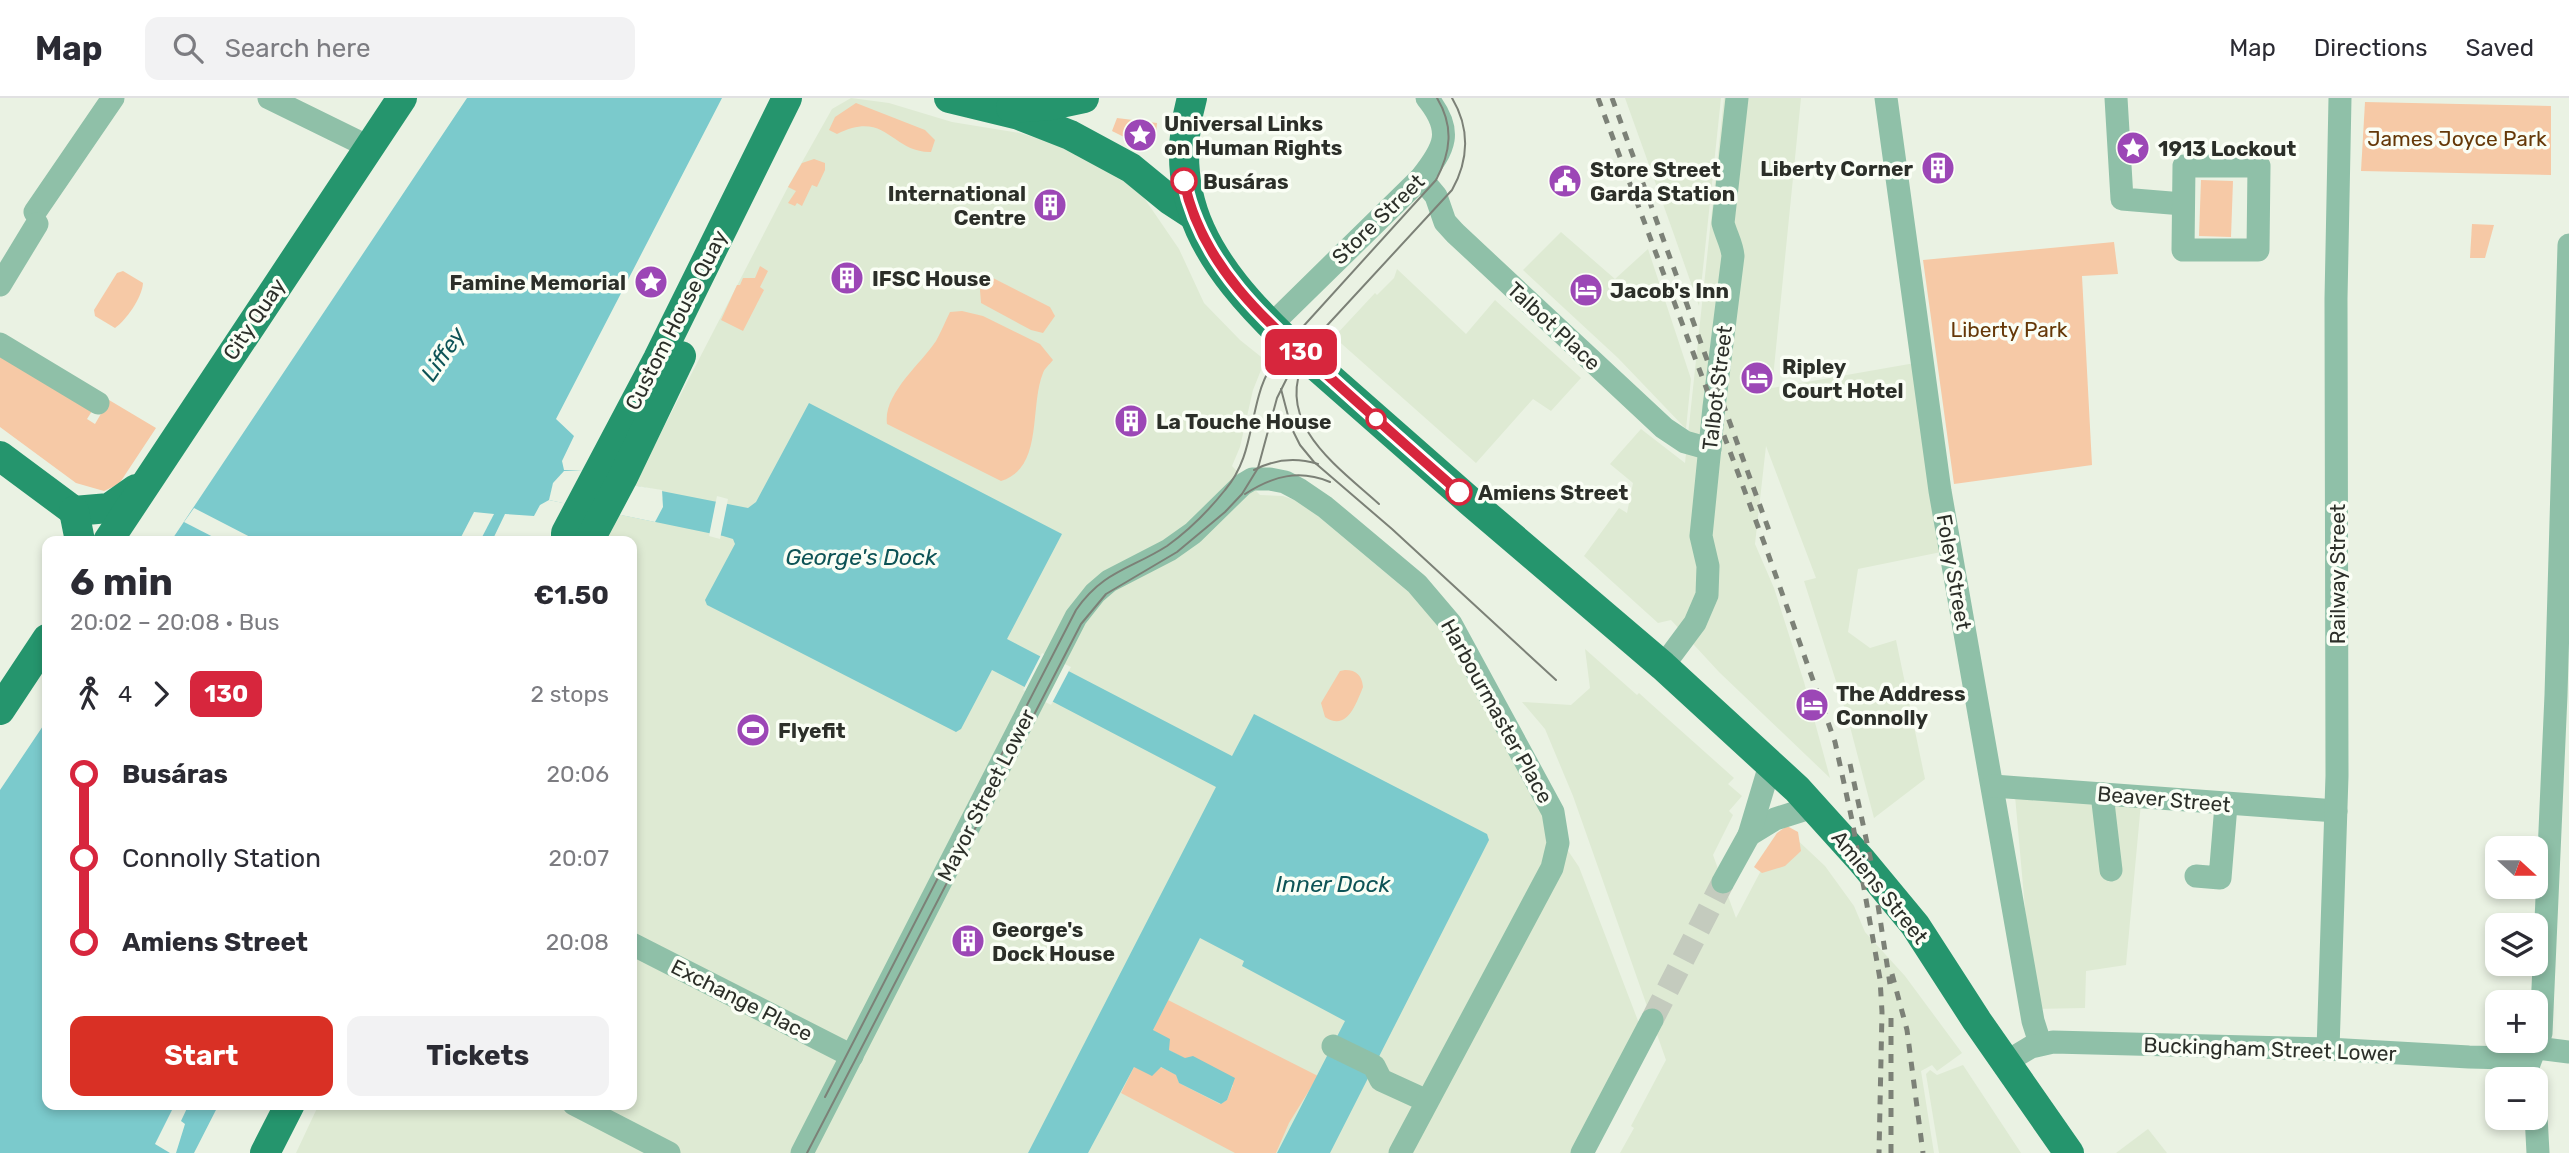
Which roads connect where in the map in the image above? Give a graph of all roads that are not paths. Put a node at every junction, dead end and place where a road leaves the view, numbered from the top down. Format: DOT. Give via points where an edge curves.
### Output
graph roads {
  1 [pos="113,98"];
  2 [pos="269,98"];
  3 [pos="402,98"];
  4 [pos="787,98"];
  5 [pos="808,98"];
  6 [pos="950,98"];
  7 [pos="1084,98"];
  8 [pos="1192,98"];
  9 [pos="1427,98"];
  10 [pos="1737,98"];
  11 [pos="1886,98"];
  12 [pos="2116,98"];
  13 [pos="2340,98"];
  14 [pos="993,108"];
  15 [pos="369,147"];
  16 [pos="1422,178"];
  17 [pos="2183,204"];
  18 [pos="1193,215"];
  19 [pos="2569,245"];
  20 [pos="0,285"];
  21 [pos="1270,325"];
  22 [pos="0,344"];
  23 [pos="97,403"];
  24 [pos="1710,449"];
  25 [pos="0,456"];
  26 [pos="162,458"];
  27 [pos="610,475"];
  28 [pos="1234,492"];
  29 [pos="74,511"];
  30 [pos="591,513"];
  31 [pos="79,536"];
  32 [pos="111,536"];
  33 [pos="566,536"];
  34 [pos="589,536"];
  35 [pos="42,647"];
  36 [pos="1663,666"];
  37 [pos="2562,695"];
  38 [pos="0,710"];
  39 [pos="1770,765"];
  40 [pos="1993,786"];
  41 [pos="2102,794"];
  42 [pos="2226,805"];
  43 [pos="1813,807"];
  44 [pos="2336,811"];
  45 [pos="1749,835"];
  46 [pos="2111,870"];
  47 [pos="2196,876"];
  48 [pos="1723,882"];
  49 [pos="637,947"];
  50 [pos="2544,990"];
  51 [pos="1652,1020"];
  52 [pos="2040,1043"];
  53 [pos="1333,1046"];
  54 [pos="2328,1049"];
  55 [pos="2548,1049"];
  56 [pos="2569,1052"];
  57 [pos="2523,1053"];
  58 [pos="852,1056"];
  59 [pos="2006,1062"];
  60 [pos="1427,1101"];
  61 [pos="287,1110"];
  62 [pos="585,1110"];
  63 [pos="2537,1130"];
  64 [pos="265,1153"];
  65 [pos="668,1153"];
  66 [pos="802,1153"];
  67 [pos="1400,1153"];
  68 [pos="1582,1153"];
  69 [pos="2068,1153"];
  70 [pos="2538,1153"];
  1 -- 20 [label="street" via="36,218"];
  2 -- 15 [label="street"];
  3 -- 15 [label="main road, City Quay"];
  4 -- 27 [label="main road, Custom House Quay" via="658,359"];
  5 -- 27 [label="main road, Custom House Quay"];
  6 -- 14 [label="main road"];
  7 -- 14 [label="main road"];
  8 -- 18 [label="main road" via="1182,145 1184,181"];
  9 -- 16 [label="street, Store Street" via="1442,122 1443,136 1440,154"];
  10 -- 24 [label="street, Talbot Street" via="1723,223 1733,256"];
  11 -- 40 [label="street, Foley Street" via="1940,491"];
  12 -- 17 [label="street" via="2122,198"];
  13 -- 44 [label="street, Railway Street"];
  14 -- 18 [label="main road" via="1045,124 1095,147"];
  15 -- 26 [label="main road, City Quay"];
  16 -- 21 [label="street, Store Street"];
  16 -- 24 [label="street, Talbot Place" via="1455,233 1664,428 1685,442"];
  17 -- 17 [label="street" via="2184,166 2259,166 2258,250 2183,250"];
  18 -- 21 [label="main road, Amiens Street" via="1224,270"];
  19 -- 37 [label="street"];
  21 -- 36 [label="main road, Amiens Street"];
  22 -- 23 [label="street"];
  24 -- 36 [label="street, Talbot Street" via="1702,536 1707,595 1695,623"];
  25 -- 29 [label="main road"];
  26 -- 29 [label="main road" via="132,493 109,508"];
  26 -- 32 [label="main road, City Quay"];
  27 -- 30 [label="main road, Custom House Quay"];
  28 -- 58 [label="street, Mayor Street Lower" via="1193,533 1109,581 1076,617"];
  28 -- 60 [label="street, Harbourmaster Place" via="1258,479 1300,489 1417,584 1451,624 1549,804 1559,843 1552,868"];
  29 -- 31 [label="main road"];
  30 -- 33 [label="main road, Custom House Quay"];
  30 -- 34 [label="main road, Custom House Quay"];
  35 -- 38 [label="main road"];
  36 -- 39 [label="main road, Amiens Street"];
  37 -- 50 [label="street"];
  39 -- 43 [label="main road, Amiens Street"];
  39 -- 45 [label="street"];
  40 -- 41 [label="street, Beaver Street"];
  40 -- 52 [label="street, Foley Street"];
  41 -- 42 [label="street, Beaver Street"];
  41 -- 46 [label="street"];
  42 -- 44 [label="street, Beaver Street"];
  42 -- 47 [label="street" via="2220,878"];
  43 -- 45 [label="street" via="1775,819"];
  43 -- 59 [label="main road, Amiens Street" via="1915,925"];
  44 -- 54 [label="street, Railway Street"];
  45 -- 48 [label="street"];
  49 -- 58 [label="street, Exchange Place"];
  51 -- 68 [label="street"];
  52 -- 54 [label="street, Buckingham Street Lower"];
  52 -- 59 [label="street"];
  53 -- 60 [label="street" via="1374,1066 1381,1080"];
  54 -- 57 [label="street, Buckingham Street Lower" via="2509,1058"];
  55 -- 56 [label="street"];
  58 -- 66 [label="street, Mayor Street Lower"];
  59 -- 69 [label="main road, Amiens Street"];
  60 -- 67 [label="street, Harbourmaster Place"];
  61 -- 64 [label="main road"];
  62 -- 65 [label="street"];
  63 -- 70 [label="street"];
}
